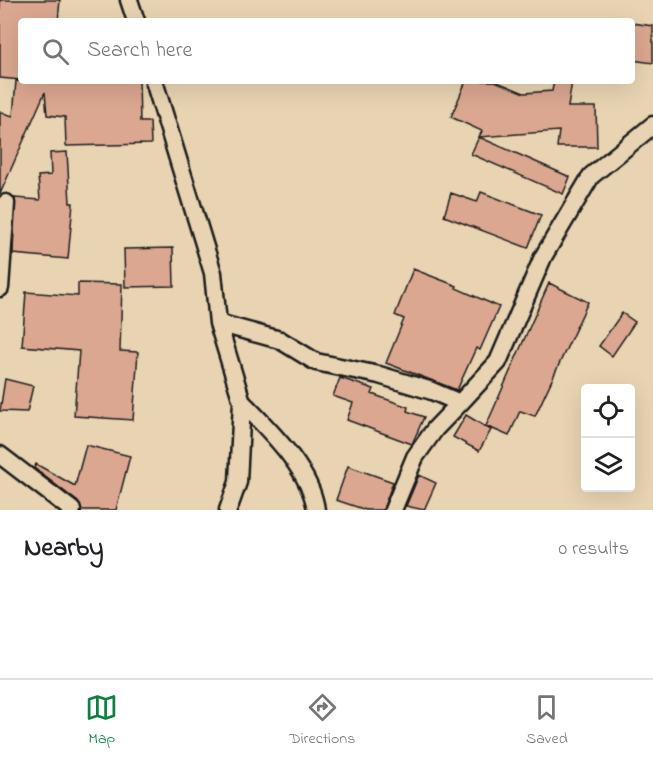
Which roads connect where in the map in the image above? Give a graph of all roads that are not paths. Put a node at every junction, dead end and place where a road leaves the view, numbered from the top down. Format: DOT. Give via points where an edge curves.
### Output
graph roads {
  1 [pos="129,0"];
  2 [pos="135,18"];
  3 [pos="155,84"];
  4 [pos="653,125"];
  5 [pos="6,203"];
  6 [pos="0,288"];
  7 [pos="218,323"];
  8 [pos="242,402"];
  9 [pos="460,403"];
  10 [pos="0,455"];
  11 [pos="72,510"];
  12 [pos="228,510"];
  13 [pos="316,510"];
  14 [pos="393,510"];
  1 -- 2 [label="street"];
  3 -- 7 [label="street" via="213,273"];
  4 -- 9 [label="street" via="591,176 543,257 498,362"];
  5 -- 6 [label="street"];
  7 -- 8 [label="street"];
  7 -- 9 [label="street" via="280,340 316,362 379,375"];
  8 -- 12 [label="street" via="238,482"];
  8 -- 13 [label="street" via="280,440 314,495"];
  9 -- 14 [label="street" via="415,457"];
  10 -- 11 [label="street"];
}
